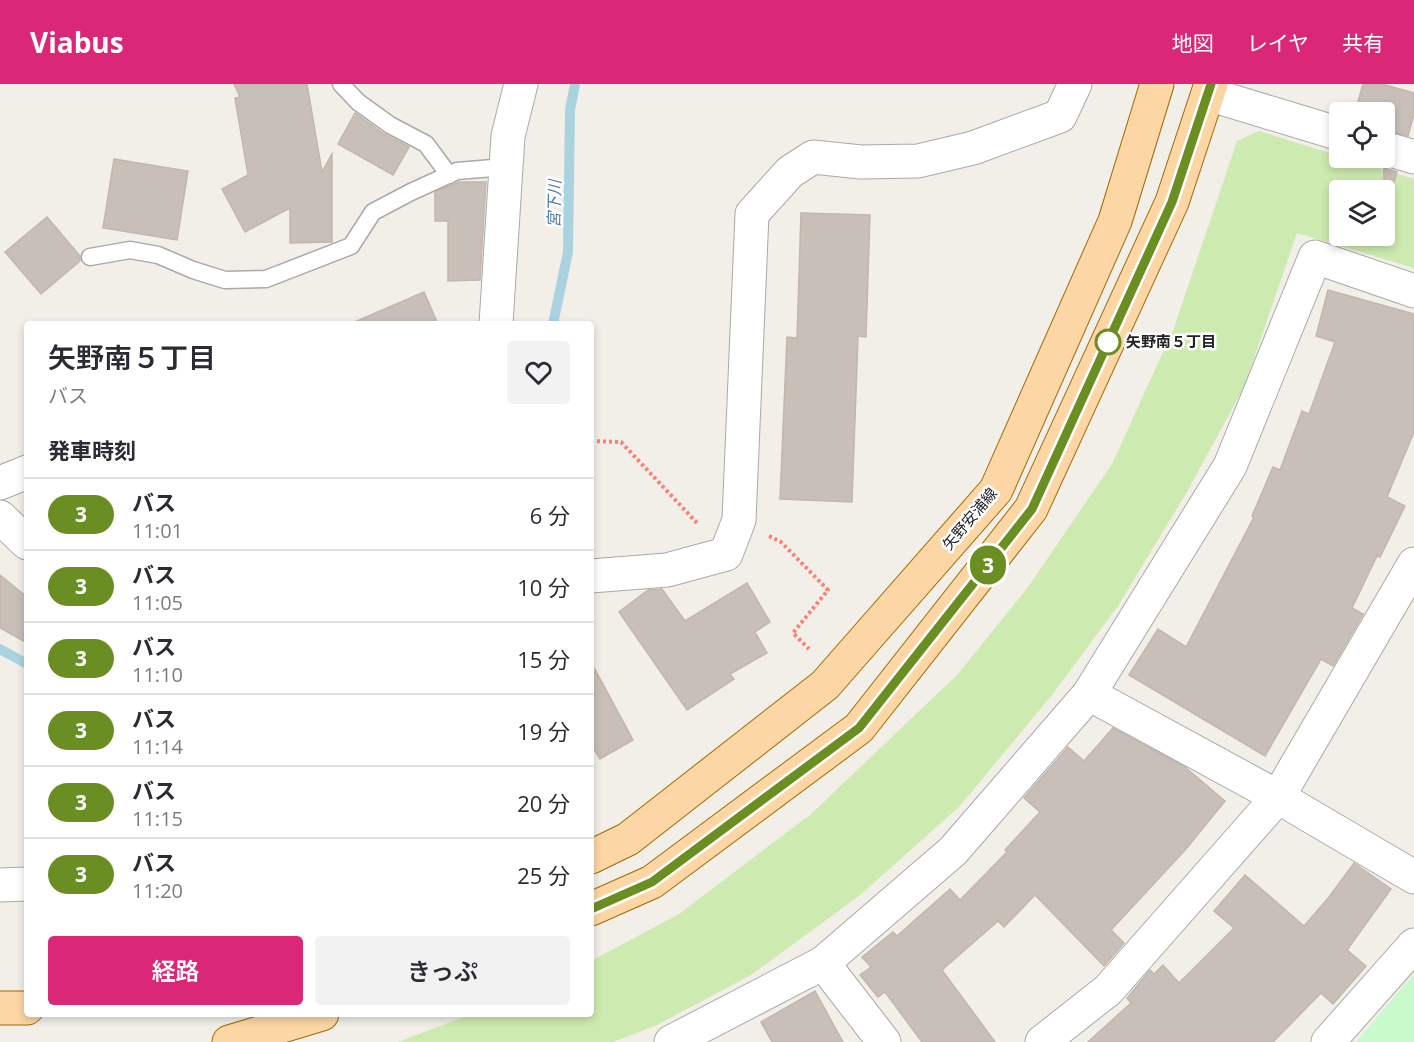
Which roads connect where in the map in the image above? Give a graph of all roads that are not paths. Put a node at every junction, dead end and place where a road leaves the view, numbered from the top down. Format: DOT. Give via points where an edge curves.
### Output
graph roads {
  1 [pos="340,84"];
  2 [pos="520,84"];
  3 [pos="1075,84"];
  4 [pos="1157,84"];
  5 [pos="1210,89"];
  6 [pos="1329,130"];
  7 [pos="1395,151"];
  8 [pos="1414,157"];
  9 [pos="505,167"];
  10 [pos="449,175"];
  11 [pos="90,257"];
  12 [pos="1414,291"];
  13 [pos="496,321"];
  14 [pos="24,473"];
  15 [pos="0,483"];
  16 [pos="0,517"];
  17 [pos="24,540"];
  18 [pos="1414,564"];
  19 [pos="594,576"];
  20 [pos="1089,693"];
  21 [pos="1278,797"];
  22 [pos="594,856"];
  23 [pos="1414,877"];
  24 [pos="24,884"];
  25 [pos="0,885"];
  26 [pos="594,908"];
  27 [pos="1414,945"];
  28 [pos="823,963"];
  29 [pos="0,1008"];
  30 [pos="24,1008"];
  31 [pos="312,1017"];
  32 [pos="229,1042"];
  33 [pos="671,1042"];
  34 [pos="884,1042"];
  35 [pos="1042,1042"];
  36 [pos="1328,1042"];
  1 -- 10 [label="lane" via="390,125 426,144"];
  2 -- 9 [label="street"];
  3 -- 19 [label="street" via="1060,116 973,148 918,161 861,162 813,157 790,172 752,214 739,520 726,554 667,570"];
  4 -- 22 [label="main road, 矢野安浦線" via="1115,221 996,490 825,685 628,840"];
  5 -- 6 [label="street"];
  5 -- 26 [label="main road" via="1172,202 1032,509 859,728 652,882"];
  7 -- 8 [label="street"];
  9 -- 10 [label="lane"];
  9 -- 13 [label="street"];
  10 -- 11 [label="lane" via="373,212 351,246 266,279 225,280 158,255 130,250"];
  12 -- 20 [label="street" via="1315,257 1230,466"];
  14 -- 15 [label="street"];
  16 -- 17 [label="street"];
  18 -- 21 [label="street"];
  20 -- 21 [label="street"];
  20 -- 28 [label="street" via="953,851"];
  21 -- 23 [label="street"];
  21 -- 35 [label="street" via="1108,990"];
  24 -- 25 [label="street"];
  27 -- 36 [label="street"];
  28 -- 33 [label="street"];
  28 -- 34 [label="street"];
  29 -- 30 [label="main road"];
  31 -- 32 [label="main road"];
}
